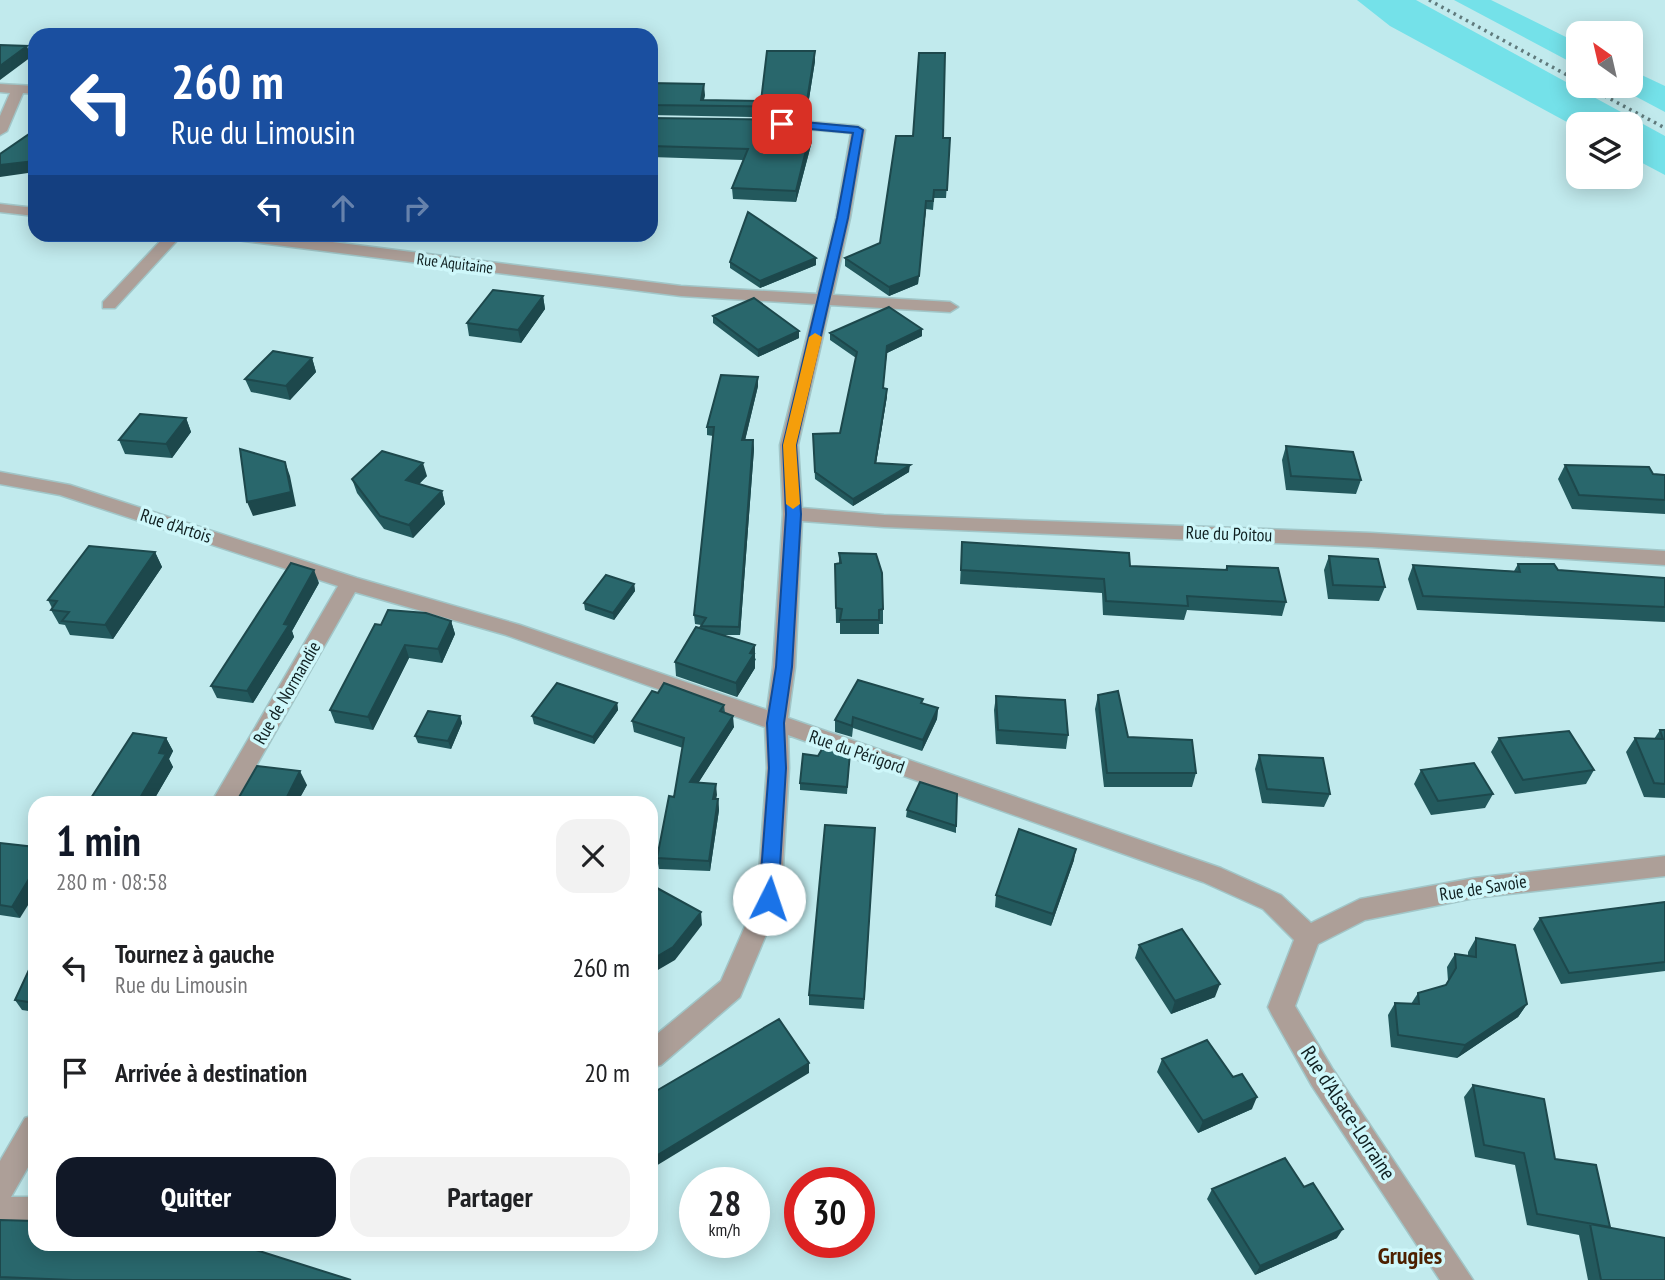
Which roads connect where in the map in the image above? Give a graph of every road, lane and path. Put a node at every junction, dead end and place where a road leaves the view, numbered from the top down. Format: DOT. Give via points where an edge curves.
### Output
graph roads {
  1 [pos="0,88"];
  2 [pos="18,90"];
  3 [pos="28,90"];
  4 [pos="765,123"];
  5 [pos="0,131"];
  6 [pos="0,208"];
  7 [pos="28,211"];
  8 [pos="168,242"];
  9 [pos="292,242"];
  10 [pos="824,301"];
  11 [pos="109,304"];
  12 [pos="950,307"];
  13 [pos="0,478"];
  14 [pos="793,514"];
  15 [pos="1665,558"];
  16 [pos="350,583"];
  17 [pos="776,723"];
  18 [pos="227,796"];
  19 [pos="1665,866"];
  20 [pos="1308,937"];
  21 [pos="658,1050"];
  22 [pos="28,1140"];
  23 [pos="0,1188"];
  24 [pos="0,1211"];
  25 [pos="28,1212"];
  26 [pos="1458,1280"];
  1 -- 2 [label="street"];
  2 -- 3 [label="street"];
  2 -- 5 [label="street"];
  4 -- 10 [label="street" via="858,130"];
  6 -- 7 [label="street"];
  8 -- 11 [label="street"];
  9 -- 10 [label="street, Rue Aquitaine" via="681,291"];
  10 -- 12 [label="street, Rue Aquitaine"];
  10 -- 14 [label="street" via="789,445"];
  13 -- 16 [label="street, Rue d'Artois" via="63,489"];
  14 -- 15 [label="street, Rue du Poitou"];
  14 -- 17 [label="street"];
  16 -- 17 [label="street, Rue du Périgord" via="513,630"];
  16 -- 18 [label="street, Rue de Normandie"];
  17 -- 20 [label="street, Rue du Périgord" via="1212,875 1272,902"];
  17 -- 21 [label="street" via="778,768 769,899 731,989"];
  19 -- 20 [label="street, Rue de Savoie" via="1474,888 1360,910"];
  20 -- 26 [label="street, Rue d'Alsace-Lorraine" via="1281,1007 1322,1077"];
  22 -- 23 [label="street"];
  24 -- 25 [label="street"];
}
